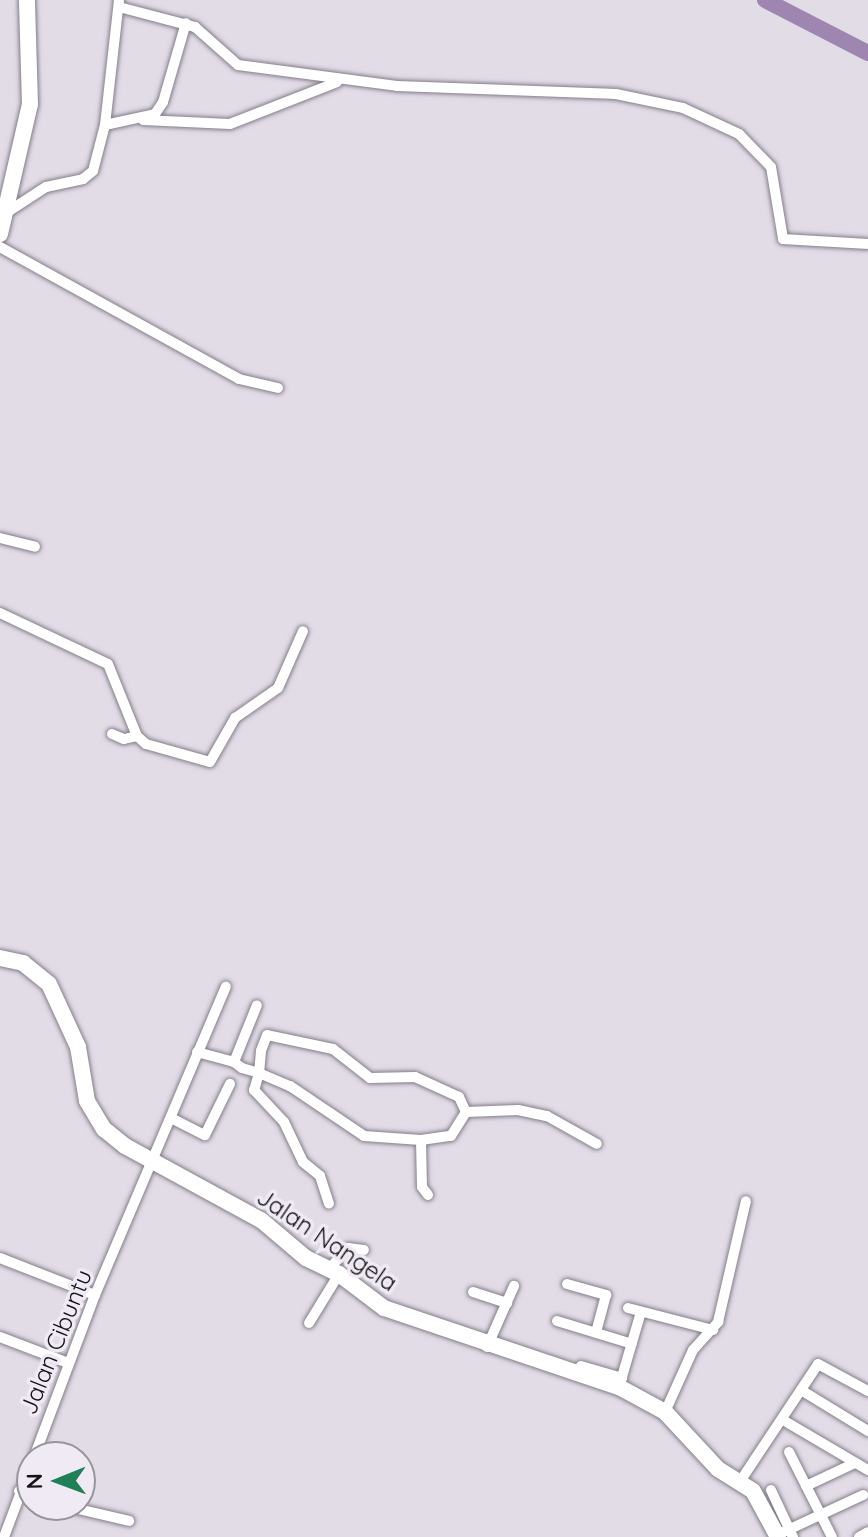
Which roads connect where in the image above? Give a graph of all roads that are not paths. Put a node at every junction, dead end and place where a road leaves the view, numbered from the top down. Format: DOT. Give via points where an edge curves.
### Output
graph roads {
  1 [pos="27,0"];
  2 [pos="119,4"];
  3 [pos="186,23"];
  4 [pos="339,81"];
  5 [pos="143,120"];
  6 [pos="105,125"];
  7 [pos="9,211"];
  8 [pos="0,234"];
  9 [pos="868,244"];
  10 [pos="0,247"];
  11 [pos="278,388"];
  12 [pos="0,538"];
  13 [pos="35,547"];
  14 [pos="0,613"];
  15 [pos="303,631"];
  16 [pos="112,734"];
  17 [pos="137,736"];
  18 [pos="0,958"];
  19 [pos="226,987"];
  20 [pos="257,1005"];
  21 [pos="197,1052"];
  22 [pos="234,1062"];
  23 [pos="259,1073"];
  24 [pos="230,1084"];
  25 [pos="466,1112"];
  26 [pos="171,1118"];
  27 [pos="421,1140"];
  28 [pos="597,1144"];
  29 [pos="150,1164"];
  30 [pos="428,1195"];
  31 [pos="746,1201"];
  32 [pos="329,1204"];
  33 [pos="364,1250"];
  34 [pos="0,1258"];
  35 [pos="334,1271"];
  36 [pos="567,1284"];
  37 [pos="514,1286"];
  38 [pos="473,1292"];
  39 [pos="95,1295"];
  40 [pos="507,1303"];
  41 [pos="628,1308"];
  42 [pos="641,1312"];
  43 [pos="557,1321"];
  44 [pos="309,1323"];
  45 [pos="713,1330"];
  46 [pos="596,1333"];
  47 [pos="0,1337"];
  48 [pos="632,1344"];
  49 [pos="487,1347"];
  50 [pos="549,1357"];
  51 [pos="68,1363"];
  52 [pos="620,1383"];
  53 [pos="801,1390"];
  54 [pos="868,1391"];
  55 [pos="665,1412"];
  56 [pos="783,1420"];
  57 [pos="868,1431"];
  58 [pos="38,1441"];
  59 [pos="789,1452"];
  60 [pos="855,1463"];
  61 [pos="868,1470"];
  62 [pos="741,1480"];
  63 [pos="806,1486"];
  64 [pos="771,1490"];
  65 [pos="863,1495"];
  66 [pos="16,1500"];
  67 [pos="96,1513"];
  68 [pos="820,1513"];
  69 [pos="129,1521"];
  70 [pos="868,1532"];
  71 [pos="784,1534"];
  72 [pos="4,1537"];
  73 [pos="832,1537"];
  74 [pos="859,1537"];
  1 -- 7 [label="main road" via="30,104"];
  2 -- 3 [label="street"];
  2 -- 6 [label="street"];
  3 -- 4 [label="street" via="229,63"];
  3 -- 5 [label="street" via="163,102"];
  4 -- 5 [label="street" via="230,124"];
  4 -- 9 [label="street" via="616,94 683,108 739,134 771,167 783,239"];
  5 -- 6 [label="street"];
  6 -- 7 [label="street" via="89,176 51,184"];
  7 -- 8 [label="main road"];
  10 -- 11 [label="street" via="239,379"];
  12 -- 13 [label="street"];
  14 -- 17 [label="street" via="105,662"];
  15 -- 17 [label="street" via="278,688 235,718 210,762 158,750"];
  16 -- 17 [label="street" via="124,739"];
  18 -- 29 [label="main road, Jalan Nangela" via="23,963 49,984 78,1047 84,1094 92,1110 104,1129"];
  19 -- 21 [label="street, Jalan Cibuntu"];
  20 -- 22 [label="street"];
  21 -- 22 [label="street"];
  21 -- 26 [label="street, Jalan Cibuntu"];
  22 -- 23 [label="street"];
  23 -- 25 [label="street" via="271,1034 333,1049 370,1078 415,1077 459,1097"];
  23 -- 27 [label="street" via="290,1086 356,1134"];
  23 -- 32 [label="street" via="254,1090 284,1122 303,1162 320,1176"];
  24 -- 26 [label="street" via="205,1135"];
  25 -- 27 [label="street" via="451,1136"];
  25 -- 28 [label="street" via="518,1110 547,1116"];
  26 -- 29 [label="street, Jalan Cibuntu"];
  27 -- 30 [label="street" via="422,1187"];
  29 -- 35 [label="main road, Jalan Nangela" via="261,1220 306,1258"];
  29 -- 39 [label="street, Jalan Cibuntu"];
  31 -- 45 [label="street"];
  33 -- 35 [label="street" via="348,1248"];
  34 -- 39 [label="street"];
  35 -- 44 [label="street"];
  35 -- 49 [label="main road, Jalan Nangela" via="384,1308"];
  36 -- 46 [label="street" via="606,1295"];
  37 -- 40 [label="street"];
  38 -- 40 [label="street"];
  39 -- 51 [label="street, Jalan Cibuntu"];
  40 -- 49 [label="street"];
  41 -- 42 [label="street"];
  42 -- 45 [label="street"];
  42 -- 48 [label="street"];
  43 -- 46 [label="street"];
  45 -- 55 [label="street" via="693,1350"];
  46 -- 48 [label="street"];
  47 -- 51 [label="street"];
  48 -- 52 [label="street"];
  49 -- 52 [label="main road, Jalan Nangela"];
  50 -- 52 [label="street"];
  51 -- 58 [label="street, Jalan Cibuntu"];
  52 -- 55 [label="main road, Jalan Nangela"];
  53 -- 54 [label="street" via="822,1364"];
  53 -- 56 [label="street"];
  53 -- 57 [label="street"];
  55 -- 62 [label="main road, Jalan Nangela" via="718,1469"];
  56 -- 60 [label="street"];
  56 -- 62 [label="street"];
  59 -- 63 [label="street"];
  60 -- 61 [label="street"];
  60 -- 63 [label="street"];
  62 -- 71 [label="main road, Jalan Nangela"];
  63 -- 68 [label="street"];
  64 -- 71 [label="street"];
  65 -- 68 [label="street"];
  66 -- 72 [label="street, Jalan Cibuntu"];
  67 -- 69 [label="street"];
  68 -- 71 [label="street"];
  68 -- 73 [label="street"];
  70 -- 74 [label="street"];
}
